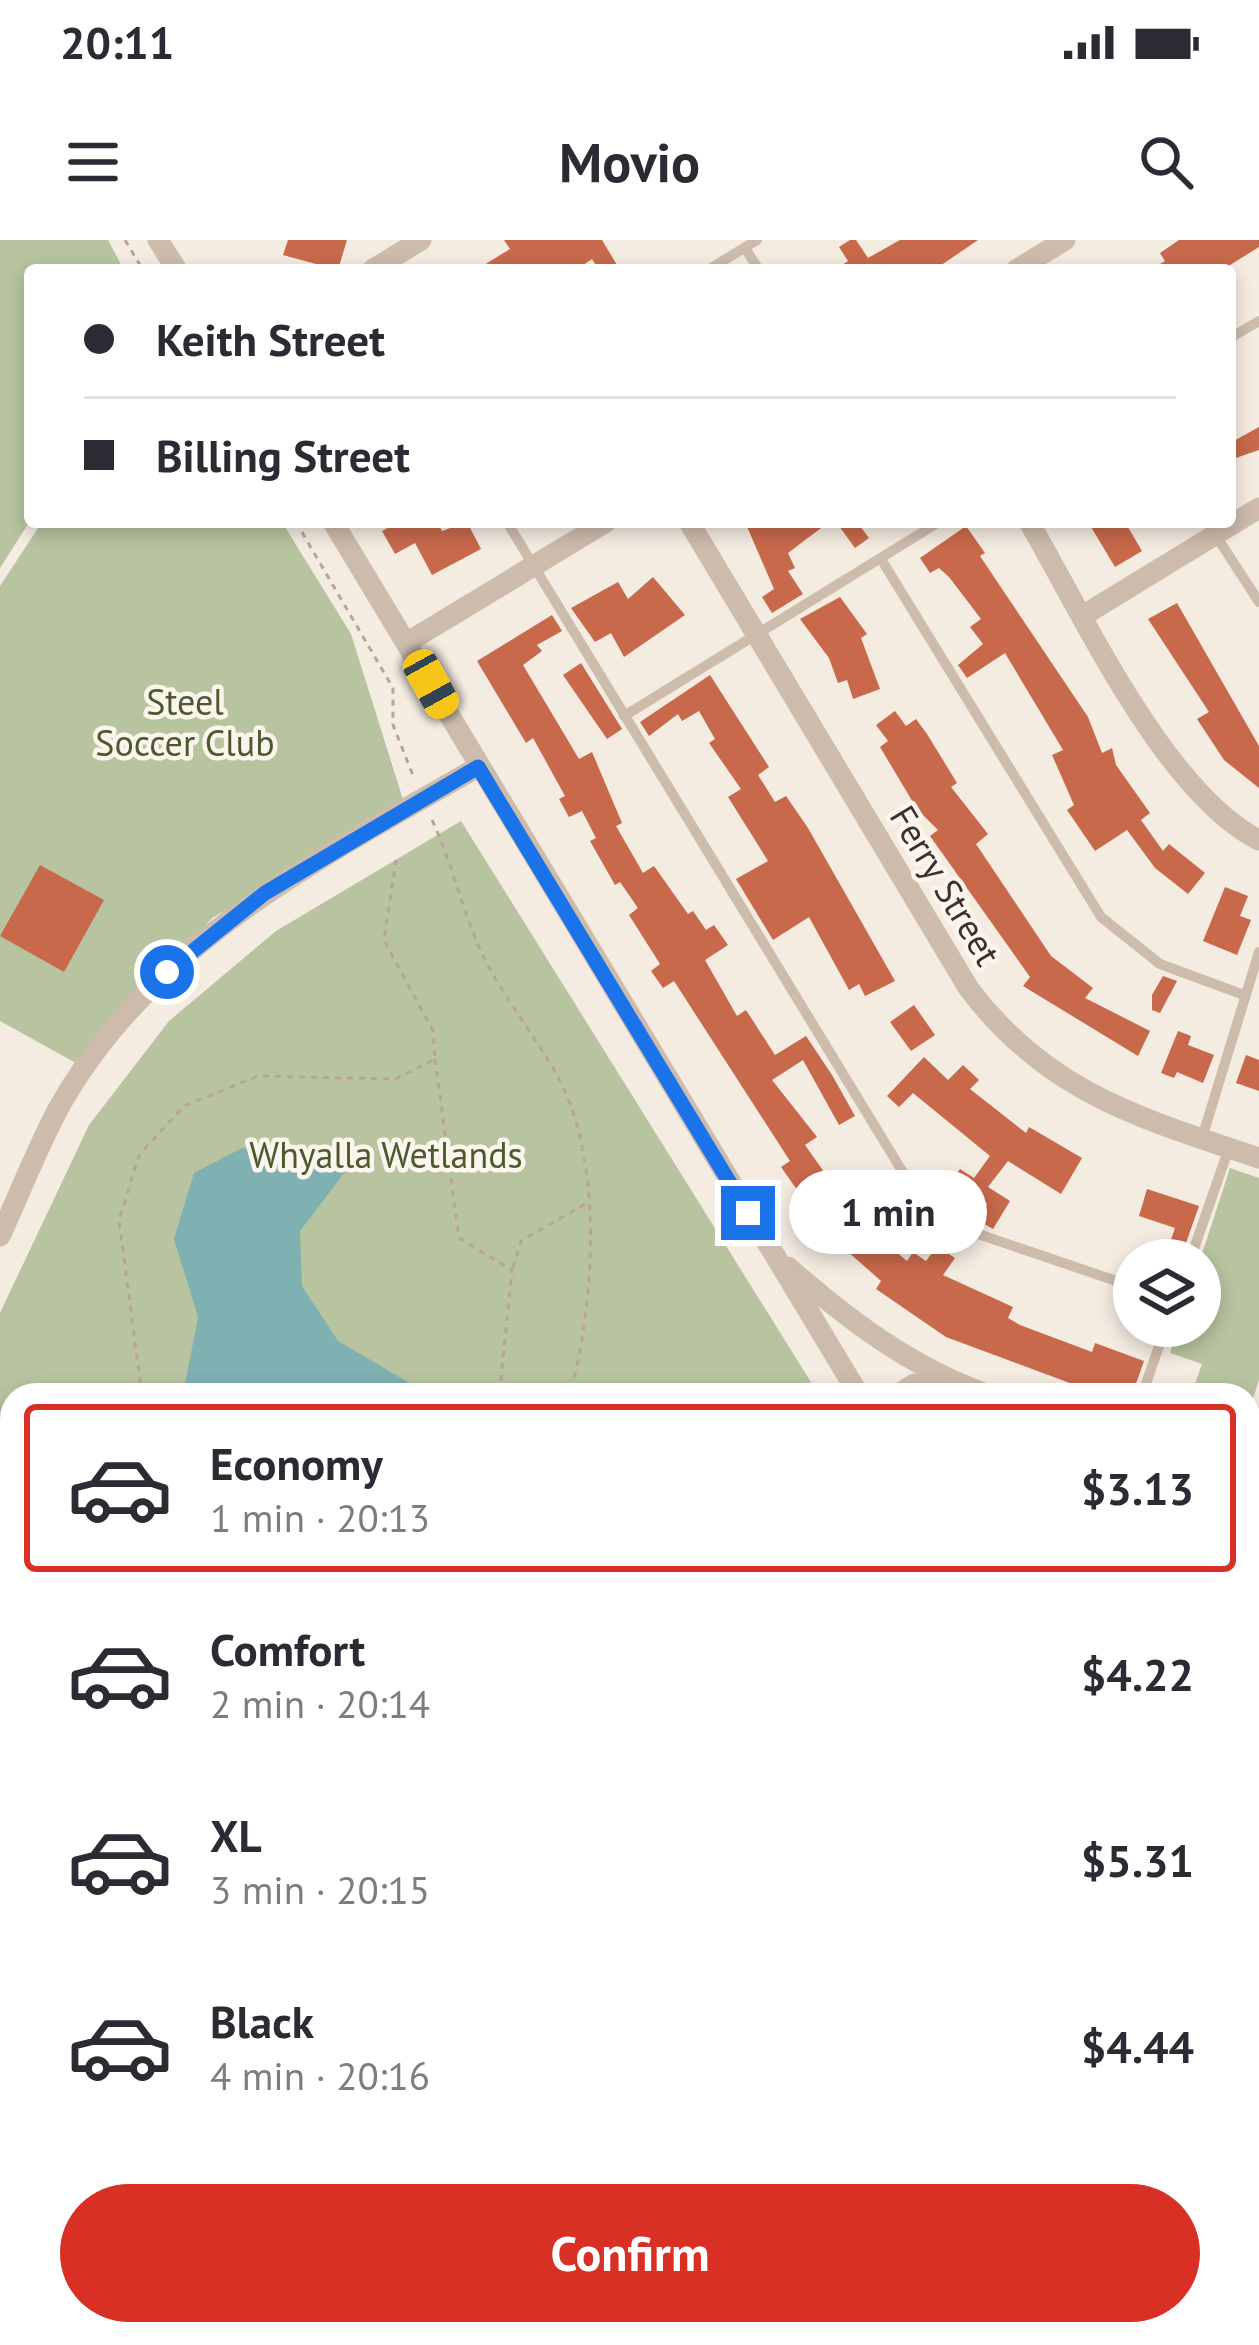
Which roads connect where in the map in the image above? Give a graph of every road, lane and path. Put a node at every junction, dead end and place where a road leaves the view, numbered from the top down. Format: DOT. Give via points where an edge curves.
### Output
graph roads {
  1 [pos="421,240"];
  2 [pos="757,240"];
  3 [pos="1062,241"];
  4 [pos="745,248"];
  5 [pos="382,264"];
  6 [pos="718,264"];
  7 [pos="755,264"];
  8 [pos="1026,264"];
  9 [pos="300,528"];
  10 [pos="337,528"];
  11 [pos="511,528"];
  12 [pos="596,528"];
  13 [pos="693,528"];
  14 [pos="930,528"];
  15 [pos="1033,528"];
  16 [pos="1211,529"];
  17 [pos="881,559"];
  18 [pos="533,566"];
  19 [pos="1259,602"];
  20 [pos="1084,615"];
  21 [pos="756,634"];
  22 [pos="408,642"];
  23 [pos="624,716"];
  24 [pos="478,767"];
  25 [pos="422,800"];
  26 [pos="1259,840"];
  27 [pos="396,860"];
  28 [pos="1259,952"];
  29 [pos="1244,995"];
  30 [pos="434,1059"];
  31 [pos="1202,1138"];
  32 [pos="1229,1148"];
  33 [pos="1259,1158"];
  34 [pos="587,1203"];
  35 [pos="0,1236"];
  36 [pos="1197,1239"];
  37 [pos="773,1253"];
  38 [pos="512,1270"];
  39 [pos="1113,1280"];
  40 [pos="1159,1347"];
  41 [pos="140,1383"];
  42 [pos="502,1383"];
  43 [pos="573,1383"];
  44 [pos="852,1383"];
  45 [pos="957,1383"];
  46 [pos="1146,1383"];
  1 -- 5 [label="street"];
  2 -- 4 [label="lane"];
  3 -- 8 [label="street"];
  4 -- 6 [label="lane"];
  4 -- 7 [label="lane"];
  9 -- 25 [label="path" via="393,688 393,725"];
  10 -- 22 [label="street"];
  11 -- 18 [label="lane"];
  12 -- 18 [label="street"];
  13 -- 21 [label="street, Ferry Street"];
  14 -- 17 [label="lane"];
  15 -- 20 [label="street"];
  16 -- 19 [label="lane"];
  16 -- 20 [label="street"];
  17 -- 21 [label="lane"];
  17 -- 29 [label="lane" via="1101,917 1160,964"];
  18 -- 22 [label="street"];
  18 -- 23 [label="lane"];
  20 -- 26 [label="street" via="1168,756 1208,802"];
  21 -- 23 [label="lane"];
  21 -- 31 [label="street, Ferry Street" via="996,1024 1036,1063 1106,1102"];
  22 -- 24 [label="street"];
  23 -- 39 [label="lane" via="907,1180 981,1235"];
  24 -- 25 [label="street"];
  24 -- 37 [label="street"];
  25 -- 34 [label="path" via="476,941 561,1083"];
  25 -- 35 [label="street" via="265,893 135,1003 58,1110"];
  27 -- 30 [label="path" via="384,940 433,1031"];
  28 -- 29 [label="lane"];
  29 -- 31 [label="lane"];
  30 -- 38 [label="path" via="459,1238"];
  30 -- 41 [label="path" via="396,1079 258,1076 184,1106 139,1155 119,1220"];
  31 -- 32 [label="street, Ferry Street"];
  32 -- 33 [label="street, Ferry Street"];
  32 -- 36 [label="lane"];
  34 -- 38 [label="path" via="521,1241"];
  34 -- 43 [label="path" via="589,1318"];
  37 -- 44 [label="street"];
  37 -- 45 [label="street" via="842,1314"];
  38 -- 42 [label="path"];
  40 -- 46 [label="lane"];
}
